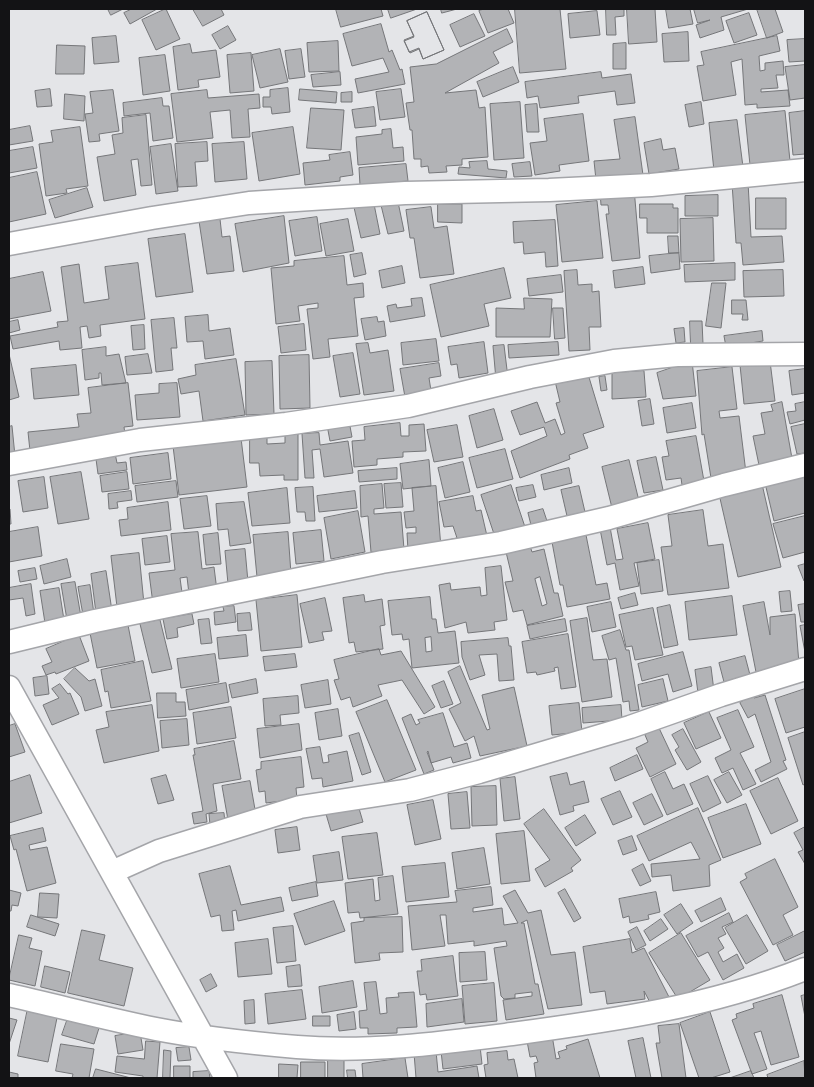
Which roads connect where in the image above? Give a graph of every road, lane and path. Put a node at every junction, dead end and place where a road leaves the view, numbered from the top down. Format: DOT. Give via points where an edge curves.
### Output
graph roads {
  1 [pos="805,170"];
  2 [pos="9,244"];
  3 [pos="805,354"];
  4 [pos="9,464"];
  5 [pos="805,465"];
  6 [pos="9,642"];
  7 [pos="805,669"];
  8 [pos="9,687"];
  9 [pos="112,872"];
  10 [pos="805,969"];
  11 [pos="9,996"];
  12 [pos="203,1037"];
  13 [pos="226,1078"];
  1 -- 2 [label="street" via="602,188 405,193 250,203"];
  3 -- 4 [label="street" via="676,355 614,361 408,406 286,424 140,440"];
  5 -- 6 [label="street" via="501,543 373,564"];
  7 -- 9 [label="street" via="630,727 479,772 410,790 300,807 158,851"];
  8 -- 9 [label="street"];
  9 -- 12 [label="street"];
  10 -- 12 [label="street" via="701,1004 627,1018 479,1038 407,1046 299,1047"];
  11 -- 12 [label="street"];
  12 -- 13 [label="street"];
}
